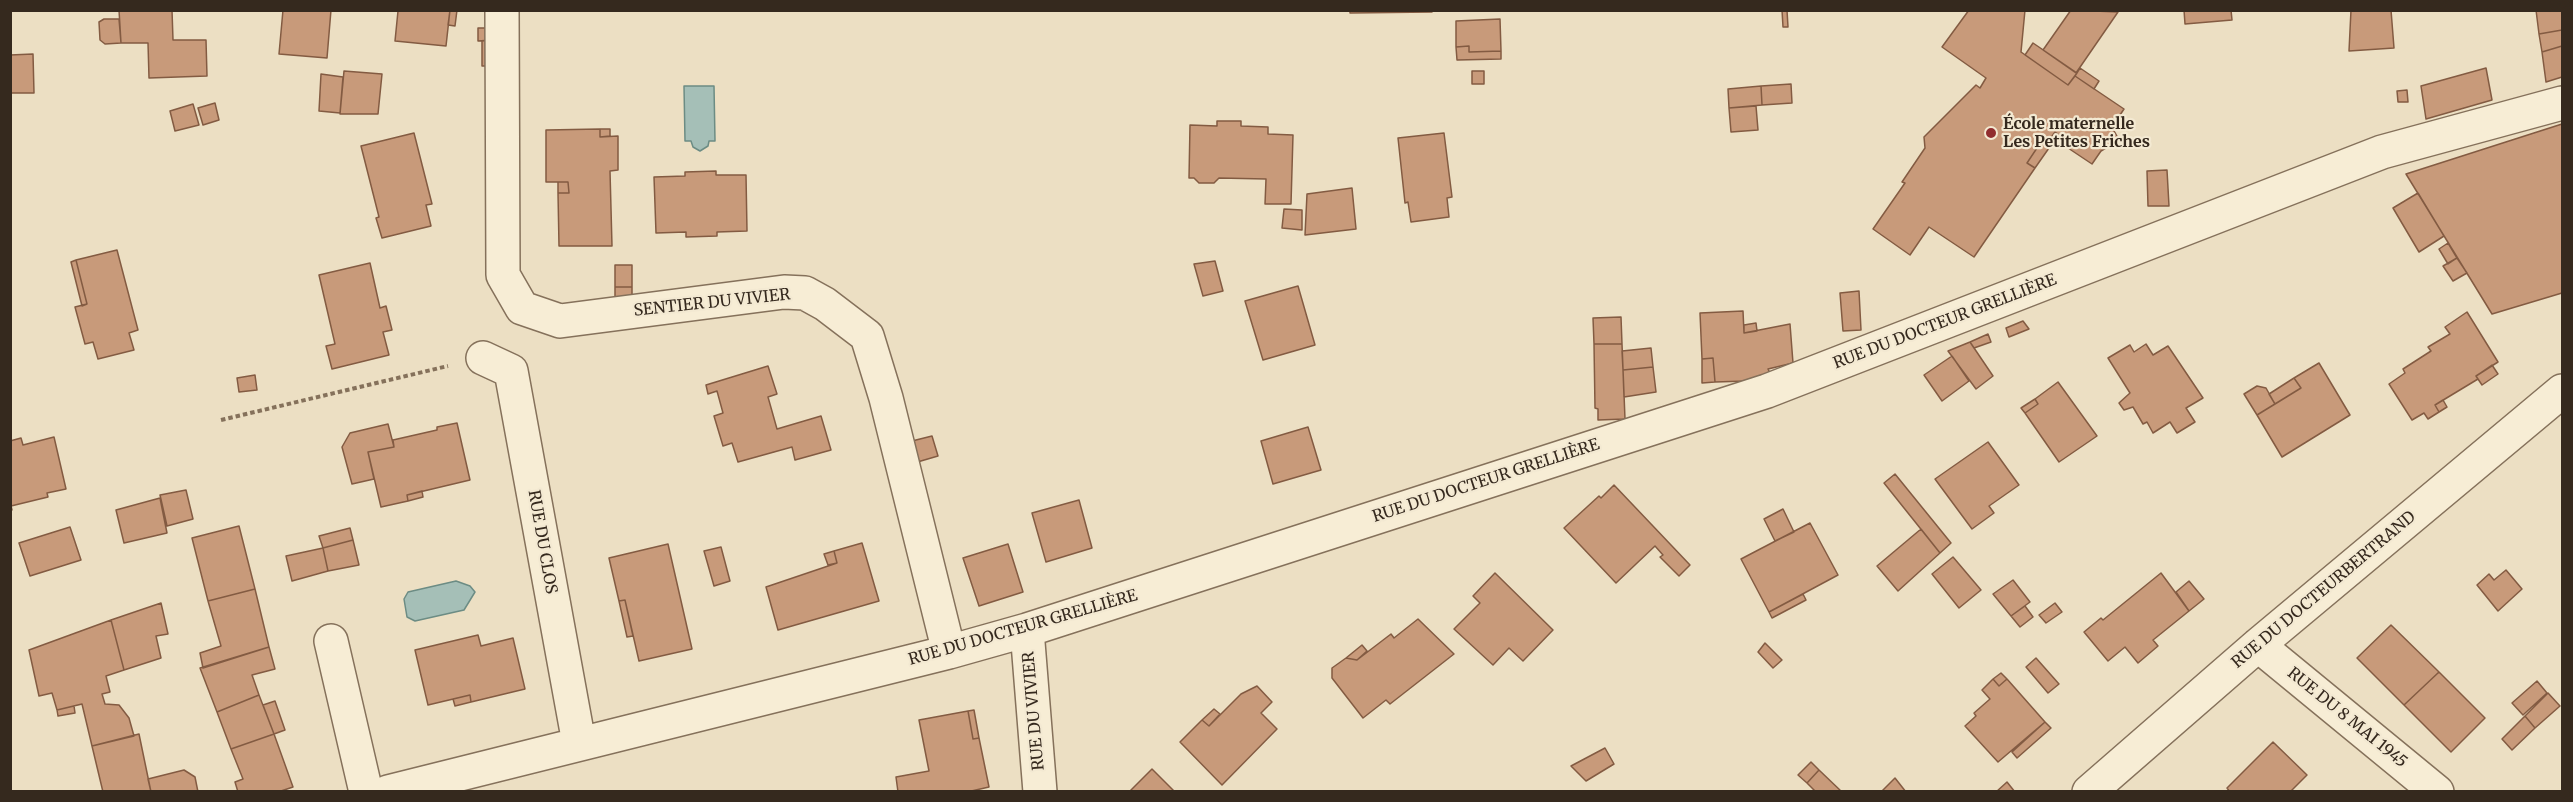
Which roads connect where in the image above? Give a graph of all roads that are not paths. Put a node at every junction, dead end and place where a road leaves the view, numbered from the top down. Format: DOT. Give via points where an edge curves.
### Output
graph roads {
  1 [pos="502,10"];
  2 [pos="2562,103"];
  3 [pos="483,358"];
  4 [pos="2562,390"];
  5 [pos="1027,630"];
  6 [pos="331,641"];
  7 [pos="2258,645"];
  8 [pos="949,652"];
  9 [pos="579,743"];
  10 [pos="366,792"];
  11 [pos="388,792"];
  12 [pos="1041,792"];
  13 [pos="2088,792"];
  14 [pos="2437,792"];
  1 -- 8 [label="street, SENTIER DU VIVIER" via="503,275 522,308 560,321 784,292 804,293 867,336"];
  2 -- 5 [label="street, RUE DU DOCTEUR GRELLIÈRE" via="2382,152 1767,391"];
  3 -- 9 [label="street, RUE DU CLOS" via="511,371"];
  4 -- 7 [label="street, RUE DU DOCTEURBERTRAND"];
  5 -- 8 [label="street, RUE DU DOCTEUR GRELLIÈRE"];
  5 -- 12 [label="street, RUE DU VIVIER"];
  6 -- 10 [label="street"];
  7 -- 13 [label="street, RUE DU DOCTEURBERTRAND"];
  7 -- 14 [label="street, RUE DU 8 MAI 1945"];
  8 -- 9 [label="street, RUE DU DOCTEUR GRELLIÈRE"];
  9 -- 11 [label="street, RUE DU DOCTEUR GRELLIÈRE"];
}
